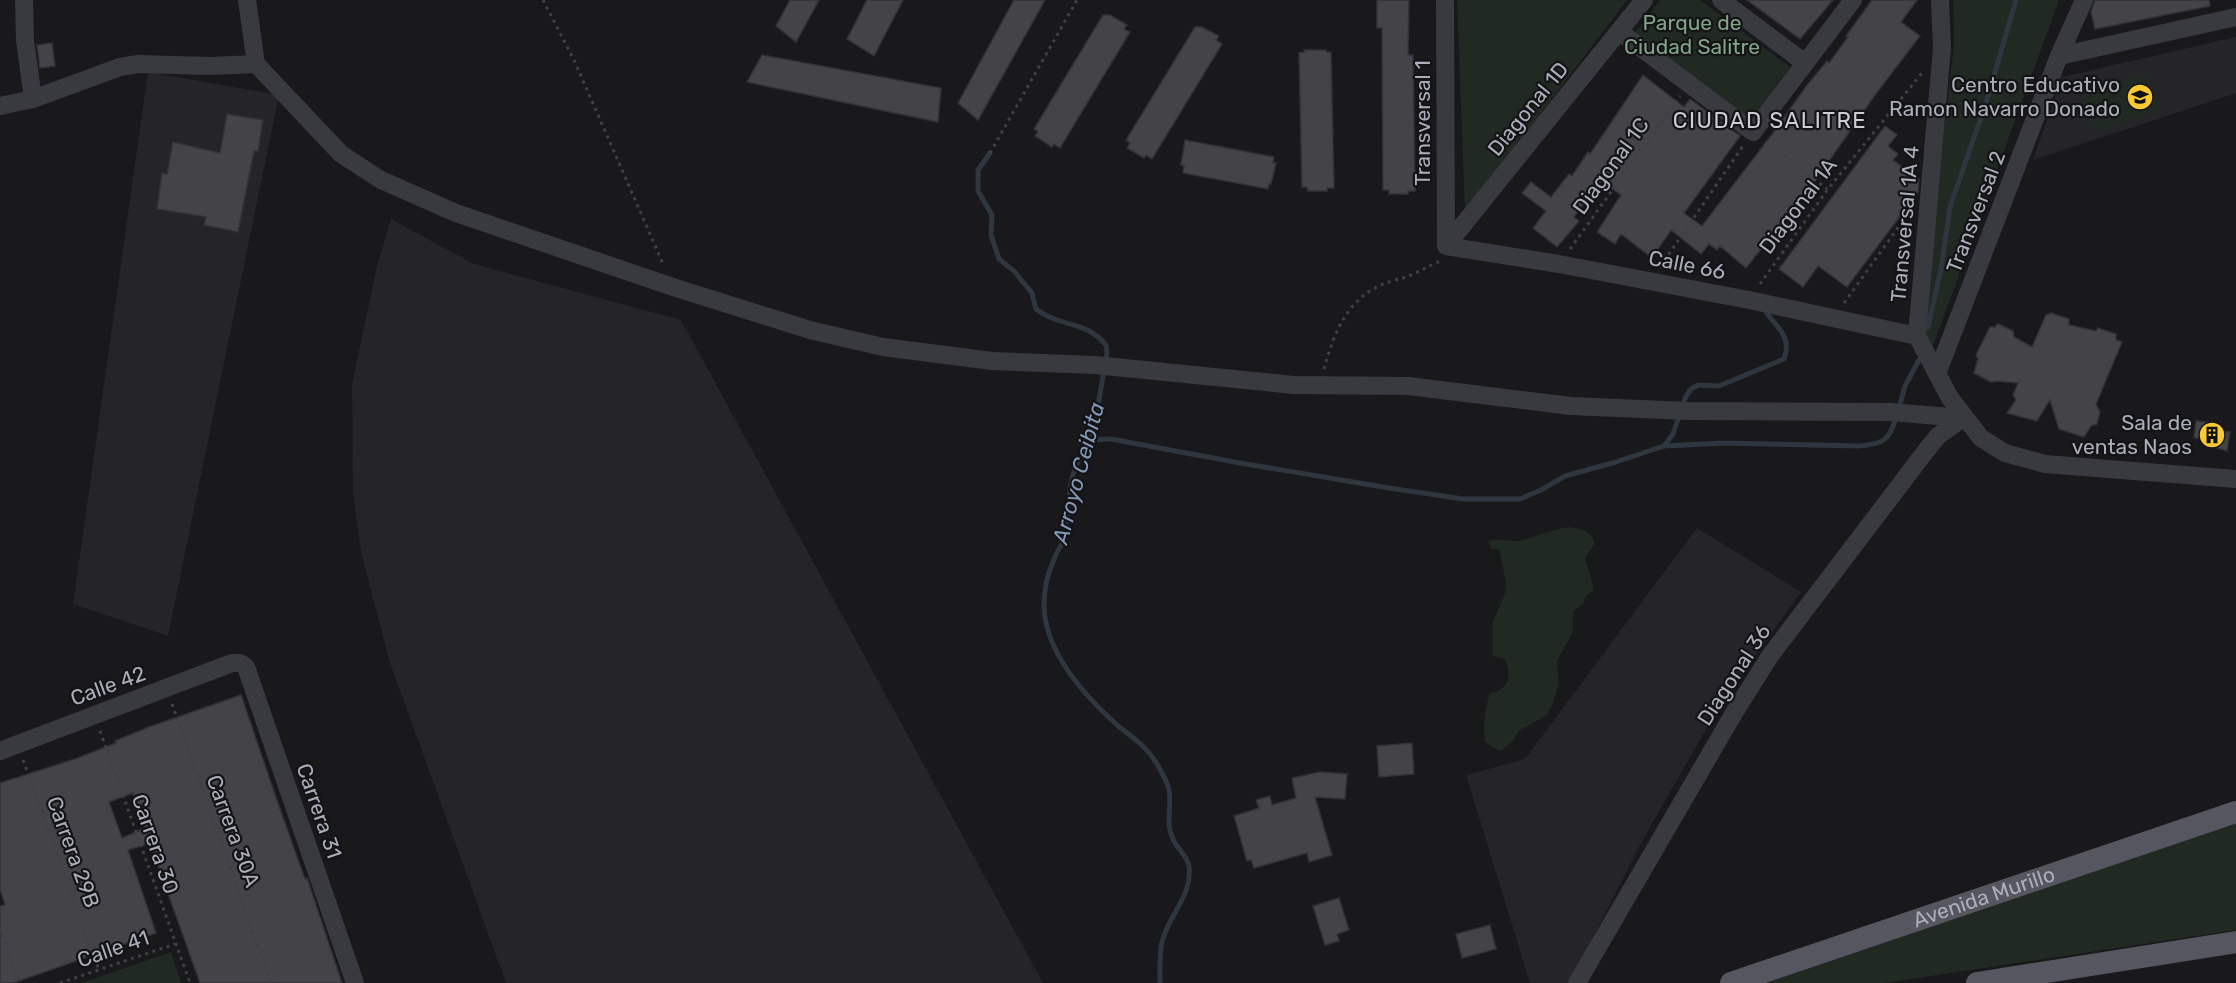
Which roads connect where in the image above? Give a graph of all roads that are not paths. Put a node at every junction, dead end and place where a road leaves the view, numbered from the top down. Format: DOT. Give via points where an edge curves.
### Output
graph roads {
  1 [pos="24,0"];
  2 [pos="247,0"];
  3 [pos="1445,0"];
  4 [pos="1644,0"];
  5 [pos="1721,0"];
  6 [pos="1853,0"];
  7 [pos="1940,0"];
  8 [pos="2084,0"];
  9 [pos="2236,16"];
  10 [pos="1620,32"];
  11 [pos="2059,56"];
  12 [pos="1805,63"];
  13 [pos="256,64"];
  14 [pos="33,99"];
  15 [pos="0,106"];
  16 [pos="1455,248"];
  17 [pos="1917,336"];
  18 [pos="1937,374"];
  19 [pos="1963,418"];
  20 [pos="2236,479"];
  21 [pos="232,663"];
  22 [pos="0,751"];
  23 [pos="2236,812"];
  24 [pos="2236,942"];
  25 [pos="355,983"];
  26 [pos="1577,983"];
  27 [pos="1731,983"];
  28 [pos="1977,983"];
  1 -- 14 [label="street"];
  2 -- 13 [label="street"];
  3 -- 16 [label="street, Transversal 1"];
  4 -- 10 [label="street, Diagonal 1D"];
  5 -- 12 [label="street"];
  6 -- 12 [label="street"];
  7 -- 17 [label="street, Transversal 1A 4" via="1942,48"];
  8 -- 11 [label="street, Transversal 2"];
  9 -- 11 [label="street"];
  10 -- 12 [label="street" via="1753,132"];
  10 -- 16 [label="street, Diagonal 1D"];
  11 -- 18 [label="street, Transversal 2"];
  13 -- 14 [label="street" via="138,64"];
  13 -- 19 [label="street" via="341,154 381,180 456,213 673,287 810,330 883,347 992,361 1095,365 1294,385 1408,386 1571,406"];
  14 -- 15 [label="street"];
  16 -- 17 [label="street, Calle 66" via="1651,281"];
  17 -- 18 [label="street"];
  18 -- 19 [label="street"];
  19 -- 20 [label="street" via="1981,438 2005,453 2045,464"];
  19 -- 26 [label="street, Diagonal 36" via="1938,436 1925,452 1770,656"];
  21 -- 22 [label="street, Calle 42"];
  21 -- 25 [label="street, Carrera 31" via="246,667"];
  23 -- 27 [label="main road, Avenida Murillo"];
  24 -- 28 [label="main road"];
}
